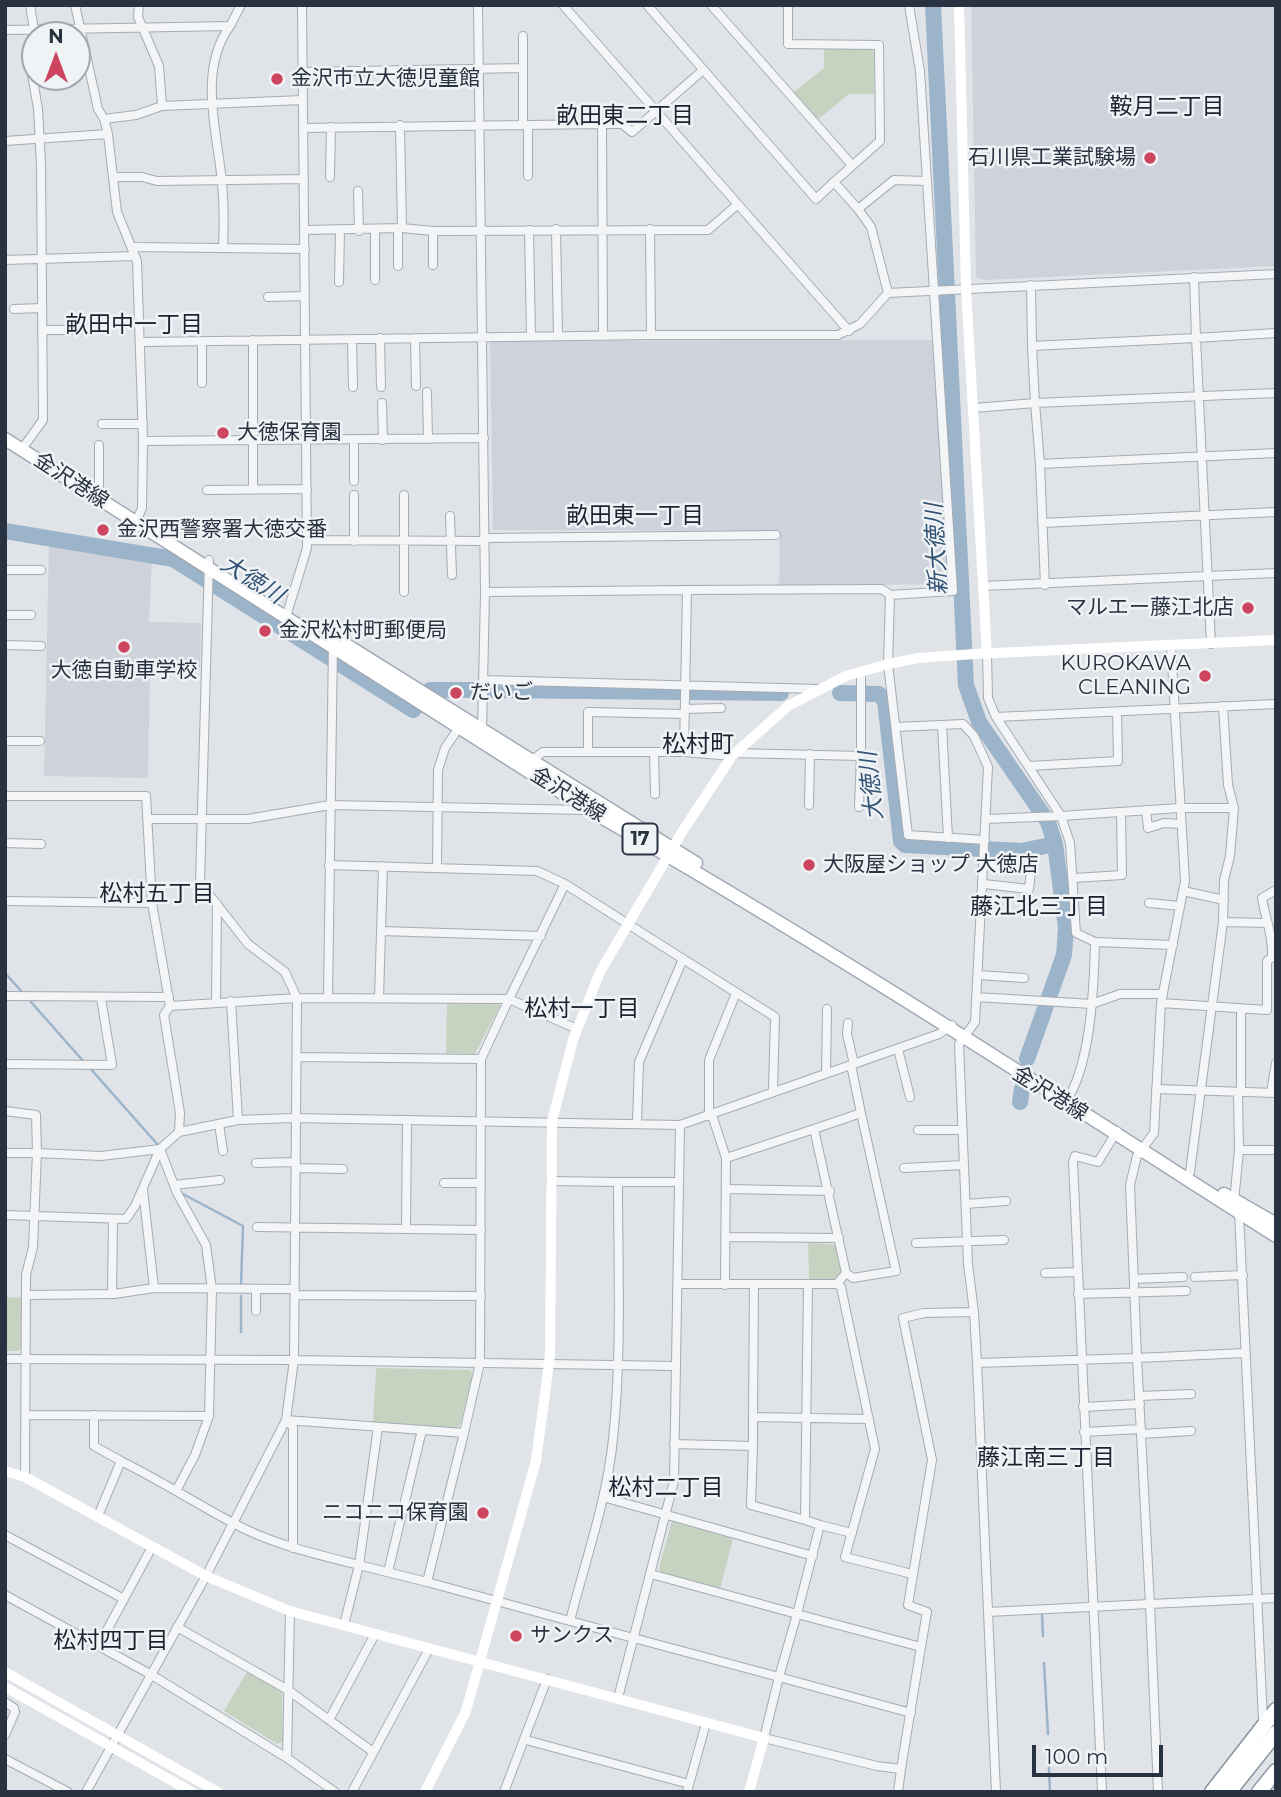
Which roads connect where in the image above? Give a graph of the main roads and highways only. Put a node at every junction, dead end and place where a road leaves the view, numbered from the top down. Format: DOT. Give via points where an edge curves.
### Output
graph roads {
  1 [pos="5,430"];
  2 [pos="5,439"];
  3 [pos="24,446"];
  4 [pos="333,651"];
  5 [pos="482,735"];
  6 [pos="527,764"];
  7 [pos="671,852"];
  8 [pos="1235,1207"];
  9 [pos="1276,1224"];
  10 [pos="1276,1236"];
  11 [pos="1276,1710"];
  12 [pos="1272,1732"];
  13 [pos="1276,1771"];
  14 [pos="1212,1792"];
  15 [pos="1229,1792"];
  16 [pos="1259,1792"];
  1 -- 3 [label="main road, 金沢港線 / 17"];
  2 -- 3 [label="main road, 金沢港線 / 17"];
  3 -- 4 [label="main road, 金沢港線 / 17" via="138,519 208,572 288,613"];
  4 -- 5 [label="main road, 金沢港線 / 17"];
  4 -- 5 [label="main road, 金沢港線 / 17"];
  5 -- 6 [label="main road, 金沢港線 / 17"];
  6 -- 7 [label="main road, 金沢港線 / 17"];
  6 -- 7 [label="main road, 金沢港線 / 17" via="589,810"];
  7 -- 8 [label="main road, 金沢港線 / 17"];
  8 -- 9 [label="main road, 金沢港線 / 17"];
  8 -- 10 [label="main road, 金沢港線 / 17"];
  11 -- 12 [label="highway"];
  12 -- 14 [label="highway"];
  12 -- 15 [label="highway"];
  13 -- 16 [label="highway"];
}
